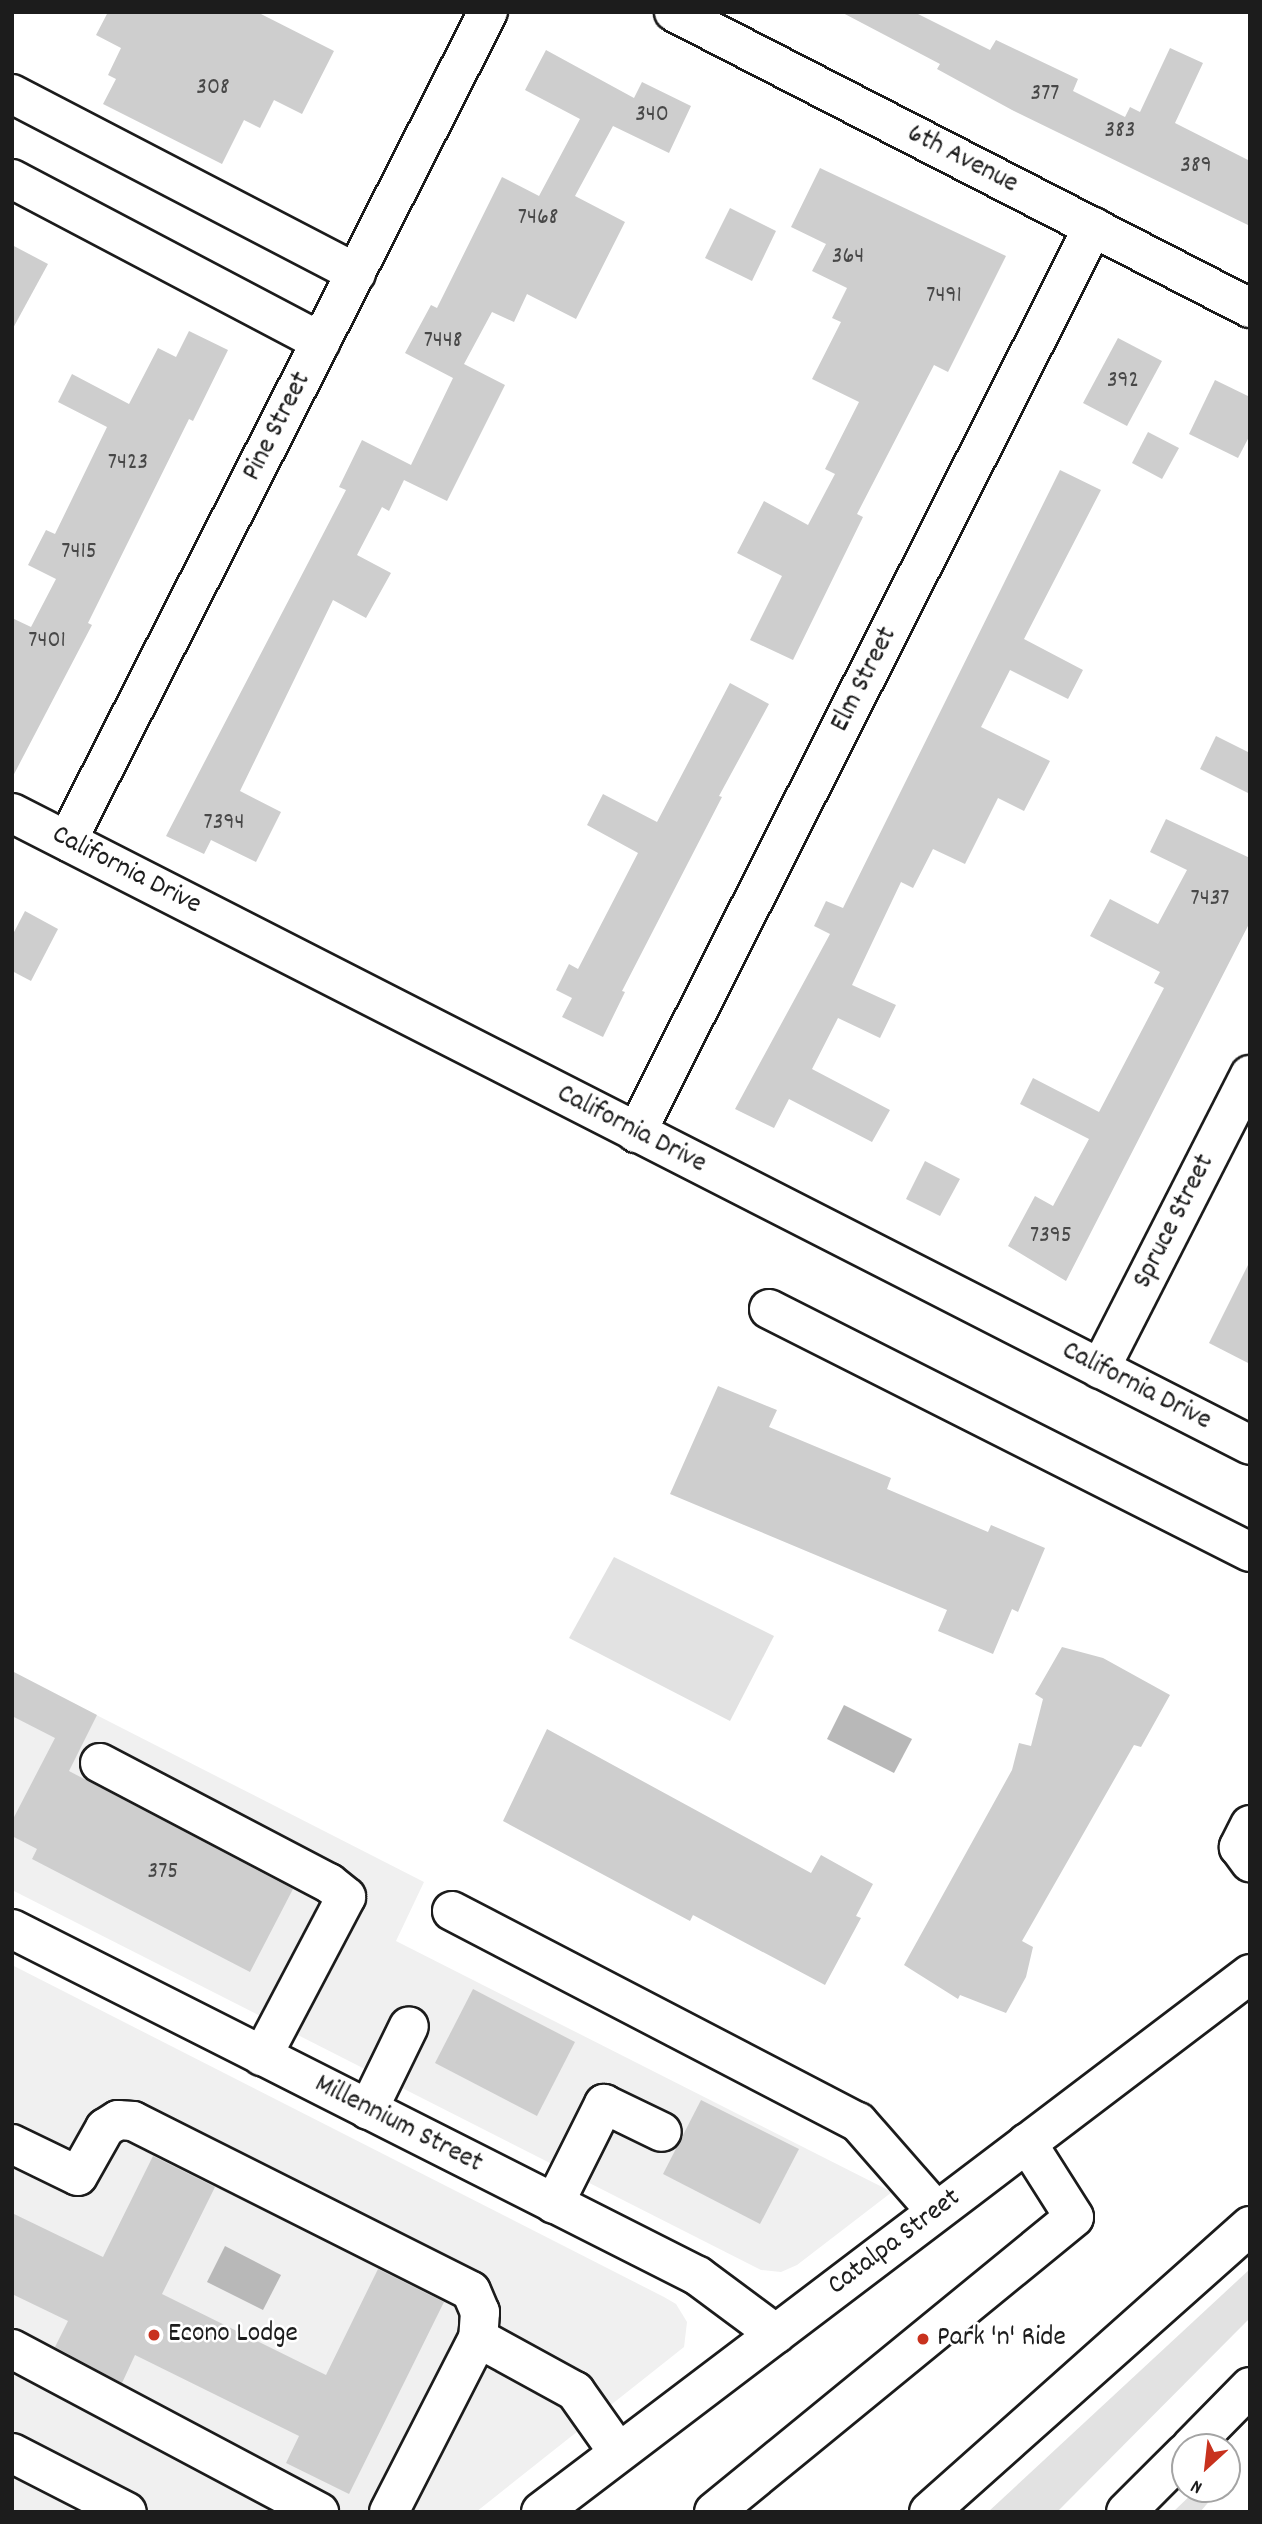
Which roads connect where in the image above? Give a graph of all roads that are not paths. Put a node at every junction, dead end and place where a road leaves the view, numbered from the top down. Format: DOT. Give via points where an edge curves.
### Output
graph roads {
  1 [pos="488,12"];
  2 [pos="674,12"];
  3 [pos="12,94"];
  4 [pos="12,179"];
  5 [pos="1093,227"];
  6 [pos="356,273"];
  7 [pos="1250,308"];
  8 [pos="321,342"];
  9 [pos="12,813"];
  10 [pos="67,841"];
  11 [pos="1250,1074"];
  12 [pos="636,1133"];
  13 [pos="769,1309"];
  14 [pos="1100,1369"];
  15 [pos="1250,1446"];
  16 [pos="1250,1552"];
  17 [pos="100,1763"];
  18 [pos="1250,1825"];
  19 [pos="1250,1862"];
  20 [pos="452,1911"];
  21 [pos="12,1929"];
  22 [pos="1250,1974"];
  23 [pos="409,2026"];
  24 [pos="262,2056"];
  25 [pos="368,2110"];
  26 [pos="662,2132"];
  27 [pos="1027,2143"];
  28 [pos="12,2144"];
  29 [pos="554,2204"];
  30 [pos="936,2211"];
  31 [pos="1250,2226"];
  32 [pos="776,2334"];
  33 [pos="478,2338"];
  34 [pos="12,2349"];
  35 [pos="1250,2387"];
  36 [pos="1205,2433"];
  37 [pos="618,2452"];
  38 [pos="12,2453"];
  39 [pos="1171,2467"];
  40 [pos="127,2512"];
  41 [pos="319,2512"];
  42 [pos="389,2512"];
  43 [pos="541,2512"];
  44 [pos="714,2512"];
  45 [pos="929,2512"];
  46 [pos="1126,2512"];
  1 -- 6 [label="main road, Pine Street"];
  2 -- 5 [label="main road, 6th Avenue"];
  3 -- 6 [label="main road"];
  4 -- 8 [label="main road"];
  5 -- 7 [label="main road, 6th Avenue"];
  5 -- 12 [label="main road, Elm Street"];
  6 -- 8 [label="main road, Pine Street"];
  8 -- 10 [label="main road, Pine Street"];
  9 -- 10 [label="main road, California Drive"];
  10 -- 12 [label="main road, California Drive"];
  11 -- 14 [label="main road, Spruce Street"];
  12 -- 14 [label="main road, California Drive"];
  13 -- 16 [label="main road"];
  14 -- 15 [label="main road, California Drive"];
  17 -- 24 [label="main road" via="329,1883 346,1897"];
  18 -- 19 [label="main road" via="1239,1847"];
  20 -- 30 [label="main road" via="858,2122"];
  21 -- 24 [label="main road, Millennium Street"];
  22 -- 27 [label="main road, Catalpa Street"];
  23 -- 25 [label="main road"];
  24 -- 25 [label="main road, Millennium Street"];
  25 -- 29 [label="main road, Millennium Street"];
  26 -- 29 [label="main road" via="604,2104"];
  27 -- 30 [label="main road, Catalpa Street"];
  27 -- 44 [label="main road" via="1074,2217"];
  28 -- 33 [label="main road" via="78,2176 105,2127 118,2120 133,2121 471,2291 480,2312"];
  29 -- 32 [label="main road, Millennium Street" via="698,2276"];
  30 -- 32 [label="main road, Catalpa Street"];
  31 -- 45 [label="main road"];
  32 -- 37 [label="main road, Catalpa Street"];
  33 -- 37 [label="main road" via="575,2391"];
  33 -- 42 [label="main road"];
  34 -- 41 [label="main road"];
  35 -- 36 [label="main road"];
  37 -- 43 [label="main road, Catalpa Street"];
  38 -- 40 [label="main road"];
  39 -- 46 [label="main road"];
}
